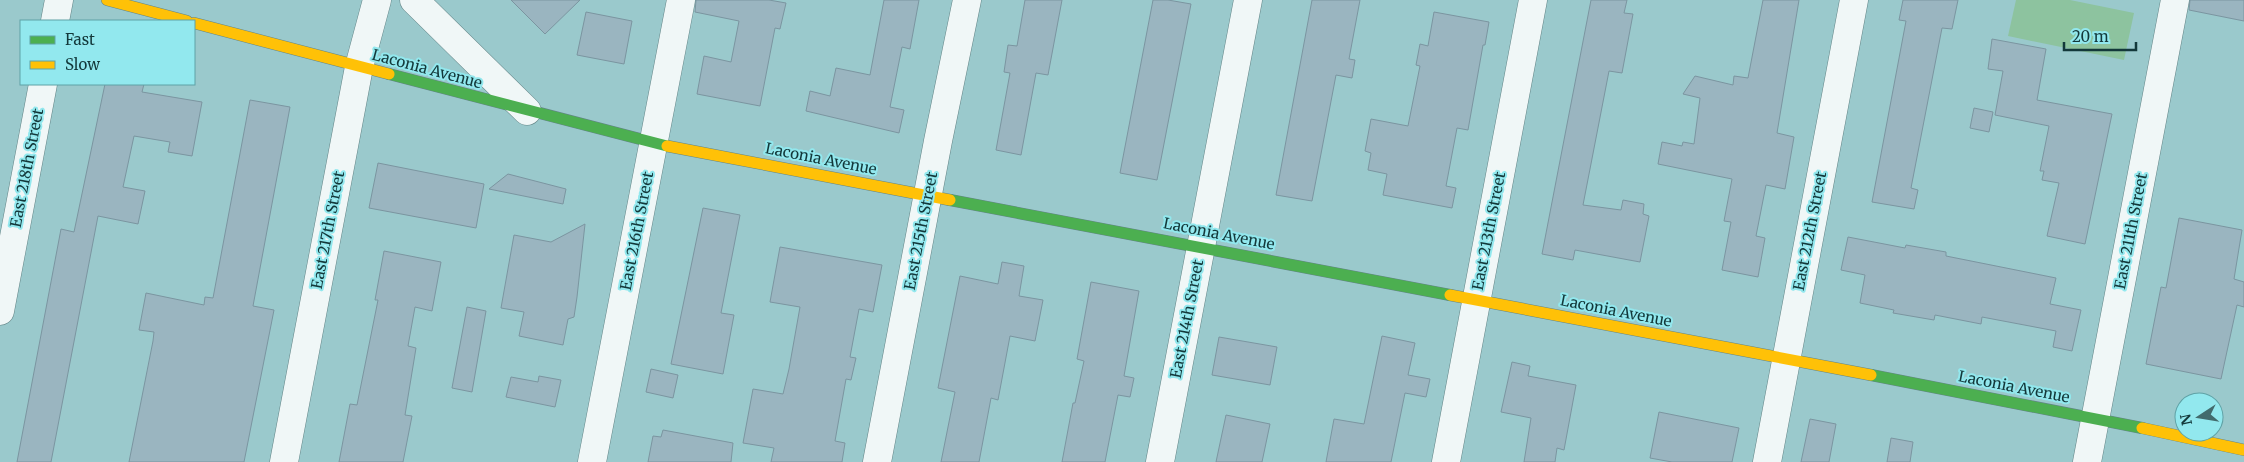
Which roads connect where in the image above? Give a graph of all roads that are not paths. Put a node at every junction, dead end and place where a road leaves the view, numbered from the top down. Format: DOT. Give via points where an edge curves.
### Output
graph roads {
  1 [pos="59,0"];
  2 [pos="107,0"];
  3 [pos="378,0"];
  4 [pos="414,0"];
  5 [pos="681,0"];
  6 [pos="967,0"];
  7 [pos="1248,0"];
  8 [pos="1533,0"];
  9 [pos="1854,0"];
  10 [pos="2175,0"];
  11 [pos="55,20"];
  12 [pos="183,20"];
  13 [pos="195,23"];
  14 [pos="359,67"];
  15 [pos="43,85"];
  16 [pos="527,111"];
  17 [pos="654,143"];
  18 [pos="928,195"];
  19 [pos="1201,246"];
  20 [pos="1476,300"];
  21 [pos="0,311"];
  22 [pos="1786,358"];
  23 [pos="2096,418"];
  24 [pos="2244,450"];
  25 [pos="284,462"];
  26 [pos="592,462"];
  27 [pos="877,462"];
  28 [pos="1160,462"];
  29 [pos="1446,462"];
  30 [pos="1767,462"];
  31 [pos="2087,462"];
  1 -- 11 [label="street"];
  2 -- 12 [label="street"];
  3 -- 14 [label="street, East 217th Street"];
  4 -- 16 [label="street"];
  5 -- 17 [label="street, East 216th Street"];
  6 -- 18 [label="street, East 215th Street"];
  7 -- 19 [label="street, East 214th Street"];
  8 -- 20 [label="street, East 213th Street"];
  9 -- 22 [label="street, East 212th Street"];
  10 -- 23 [label="street, East 211th Street"];
  13 -- 14 [label="street, Laconia Avenue"];
  14 -- 16 [label="street, Laconia Avenue"];
  14 -- 25 [label="street, East 217th Street"];
  15 -- 21 [label="street, East 218th Street"];
  16 -- 17 [label="street, Laconia Avenue"];
  17 -- 18 [label="street, Laconia Avenue"];
  17 -- 26 [label="street, East 216th Street"];
  18 -- 19 [label="street, Laconia Avenue"];
  18 -- 27 [label="street, East 215th Street"];
  19 -- 20 [label="street, Laconia Avenue"];
  19 -- 28 [label="street, East 214th Street"];
  20 -- 22 [label="street, Laconia Avenue"];
  20 -- 29 [label="street, East 213th Street"];
  22 -- 23 [label="street, Laconia Avenue"];
  22 -- 30 [label="street, East 212th Street"];
  23 -- 24 [label="street, Laconia Avenue"];
  23 -- 31 [label="street, East 211th Street"];
}
